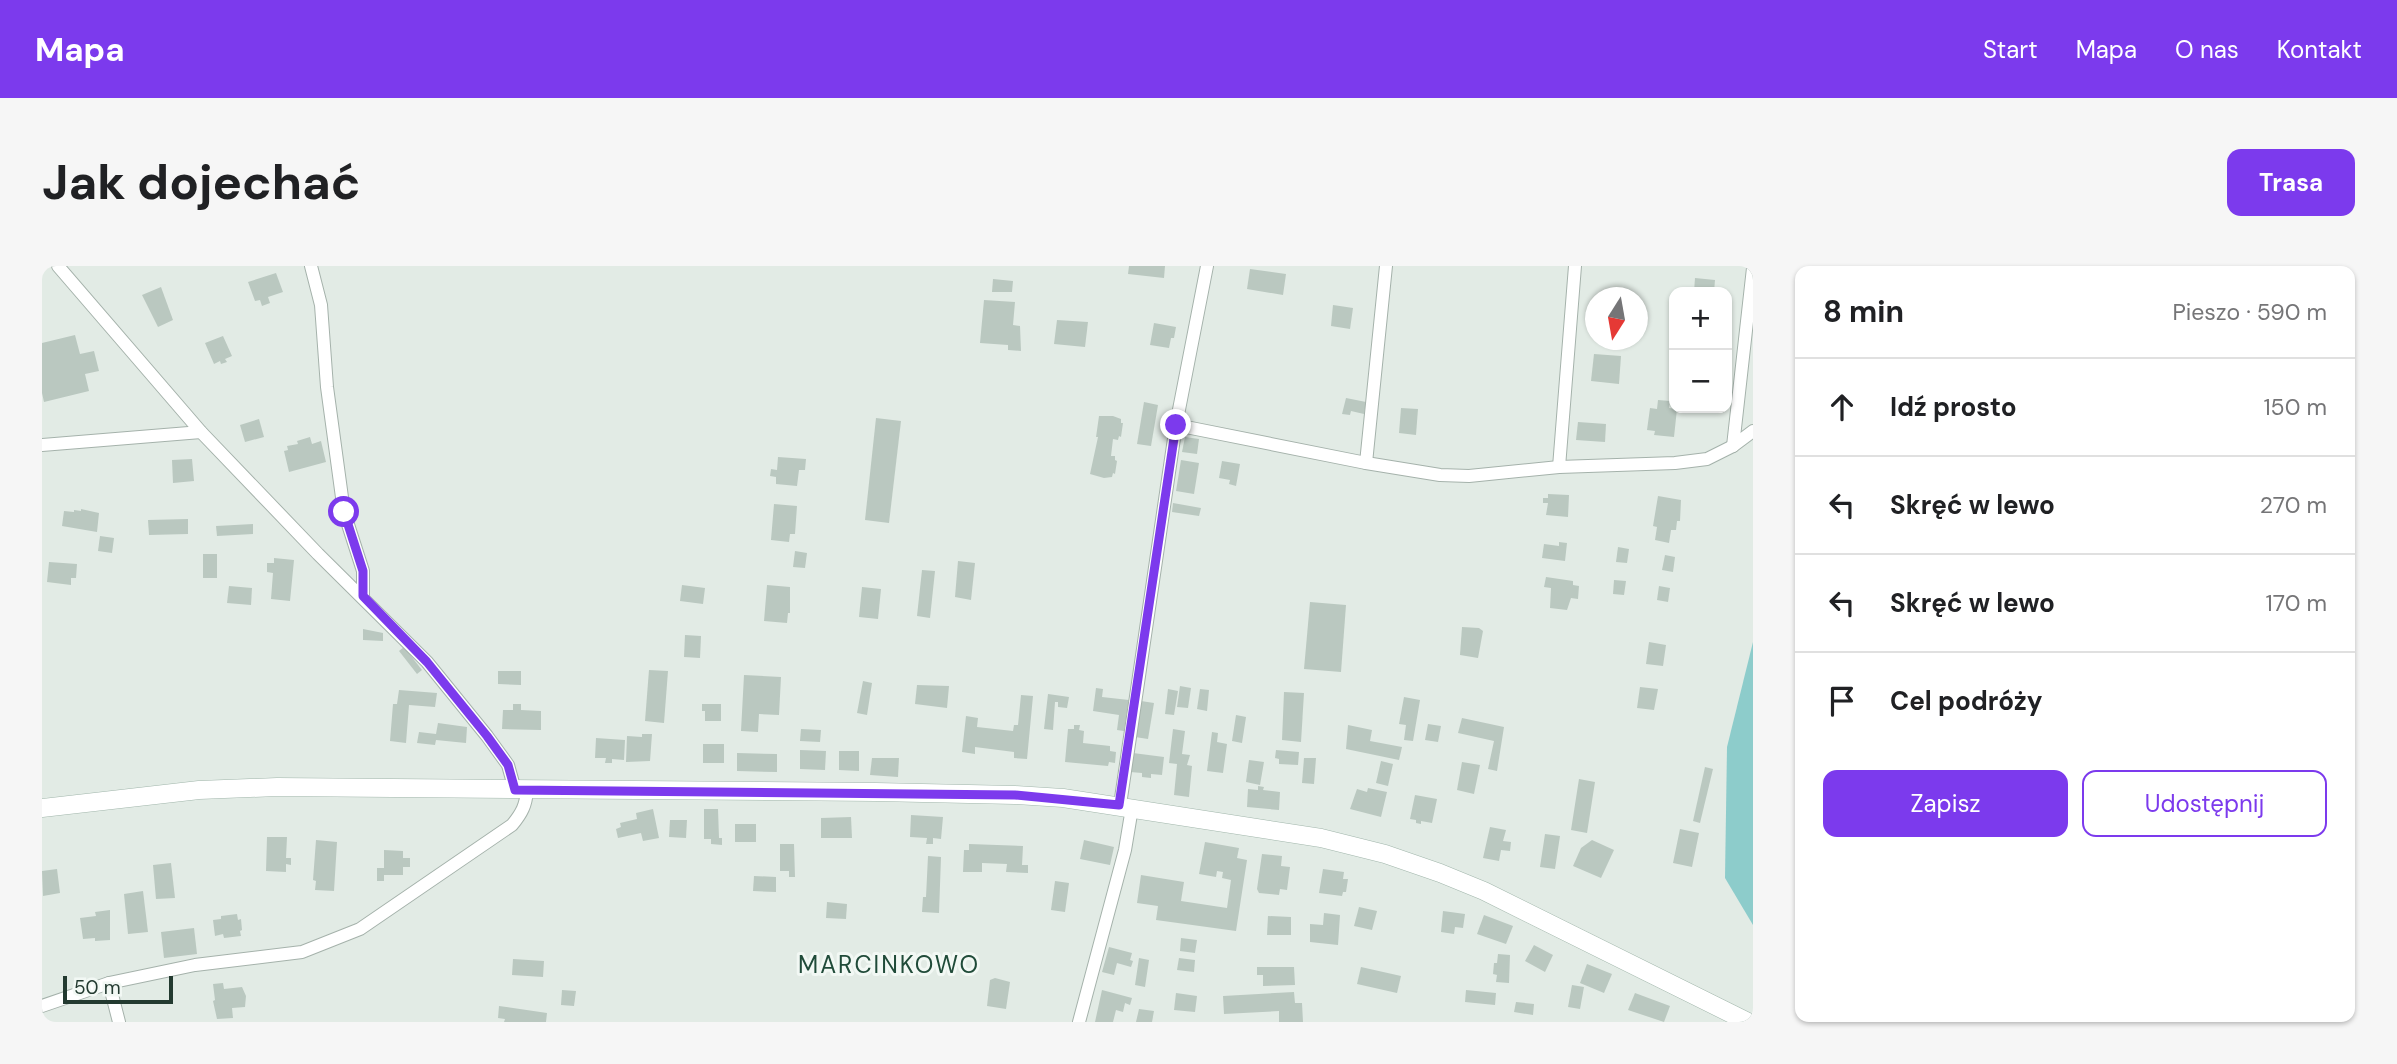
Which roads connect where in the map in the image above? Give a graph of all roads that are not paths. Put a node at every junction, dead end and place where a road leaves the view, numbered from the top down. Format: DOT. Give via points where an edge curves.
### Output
graph roads {
  1 [pos="58,266"];
  2 [pos="311,266"];
  3 [pos="1207,266"];
  4 [pos="1386,266"];
  5 [pos="1575,266"];
  6 [pos="1753,268"];
  7 [pos="1176,425"];
  8 [pos="1753,431"];
  9 [pos="201,432"];
  10 [pos="42,445"];
  11 [pos="1733,446"];
  12 [pos="1366,463"];
  13 [pos="1559,467"];
  14 [pos="363,596"];
  15 [pos="521,790"];
  16 [pos="1126,806"];
  17 [pos="42,808"];
  18 [pos="109,983"];
  19 [pos="42,1006"];
  20 [pos="120,1022"];
  21 [pos="1079,1022"];
  22 [pos="1748,1022"];
  1 -- 9 [label="street"];
  2 -- 14 [label="street" via="321,305 344,512 363,571"];
  3 -- 7 [label="street"];
  4 -- 12 [label="street"];
  5 -- 13 [label="street"];
  6 -- 11 [label="street"];
  7 -- 12 [label="street"];
  7 -- 16 [label="street"];
  8 -- 11 [label="street"];
  9 -- 10 [label="street"];
  9 -- 14 [label="street"];
  11 -- 13 [label="street" via="1707,459 1675,463"];
  12 -- 13 [label="street" via="1469,476"];
  14 -- 15 [label="street" via="427,662 487,736"];
  15 -- 16 [label="street" via="1015,795"];
  15 -- 17 [label="street" via="277,787 199,790"];
  15 -- 18 [label="street" via="526,803 512,825 360,929 302,952 195,965"];
  16 -- 21 [label="street" via="1125,850"];
  16 -- 22 [label="street" via="1321,838 1440,873"];
  18 -- 19 [label="street"];
  18 -- 20 [label="street"];
}
